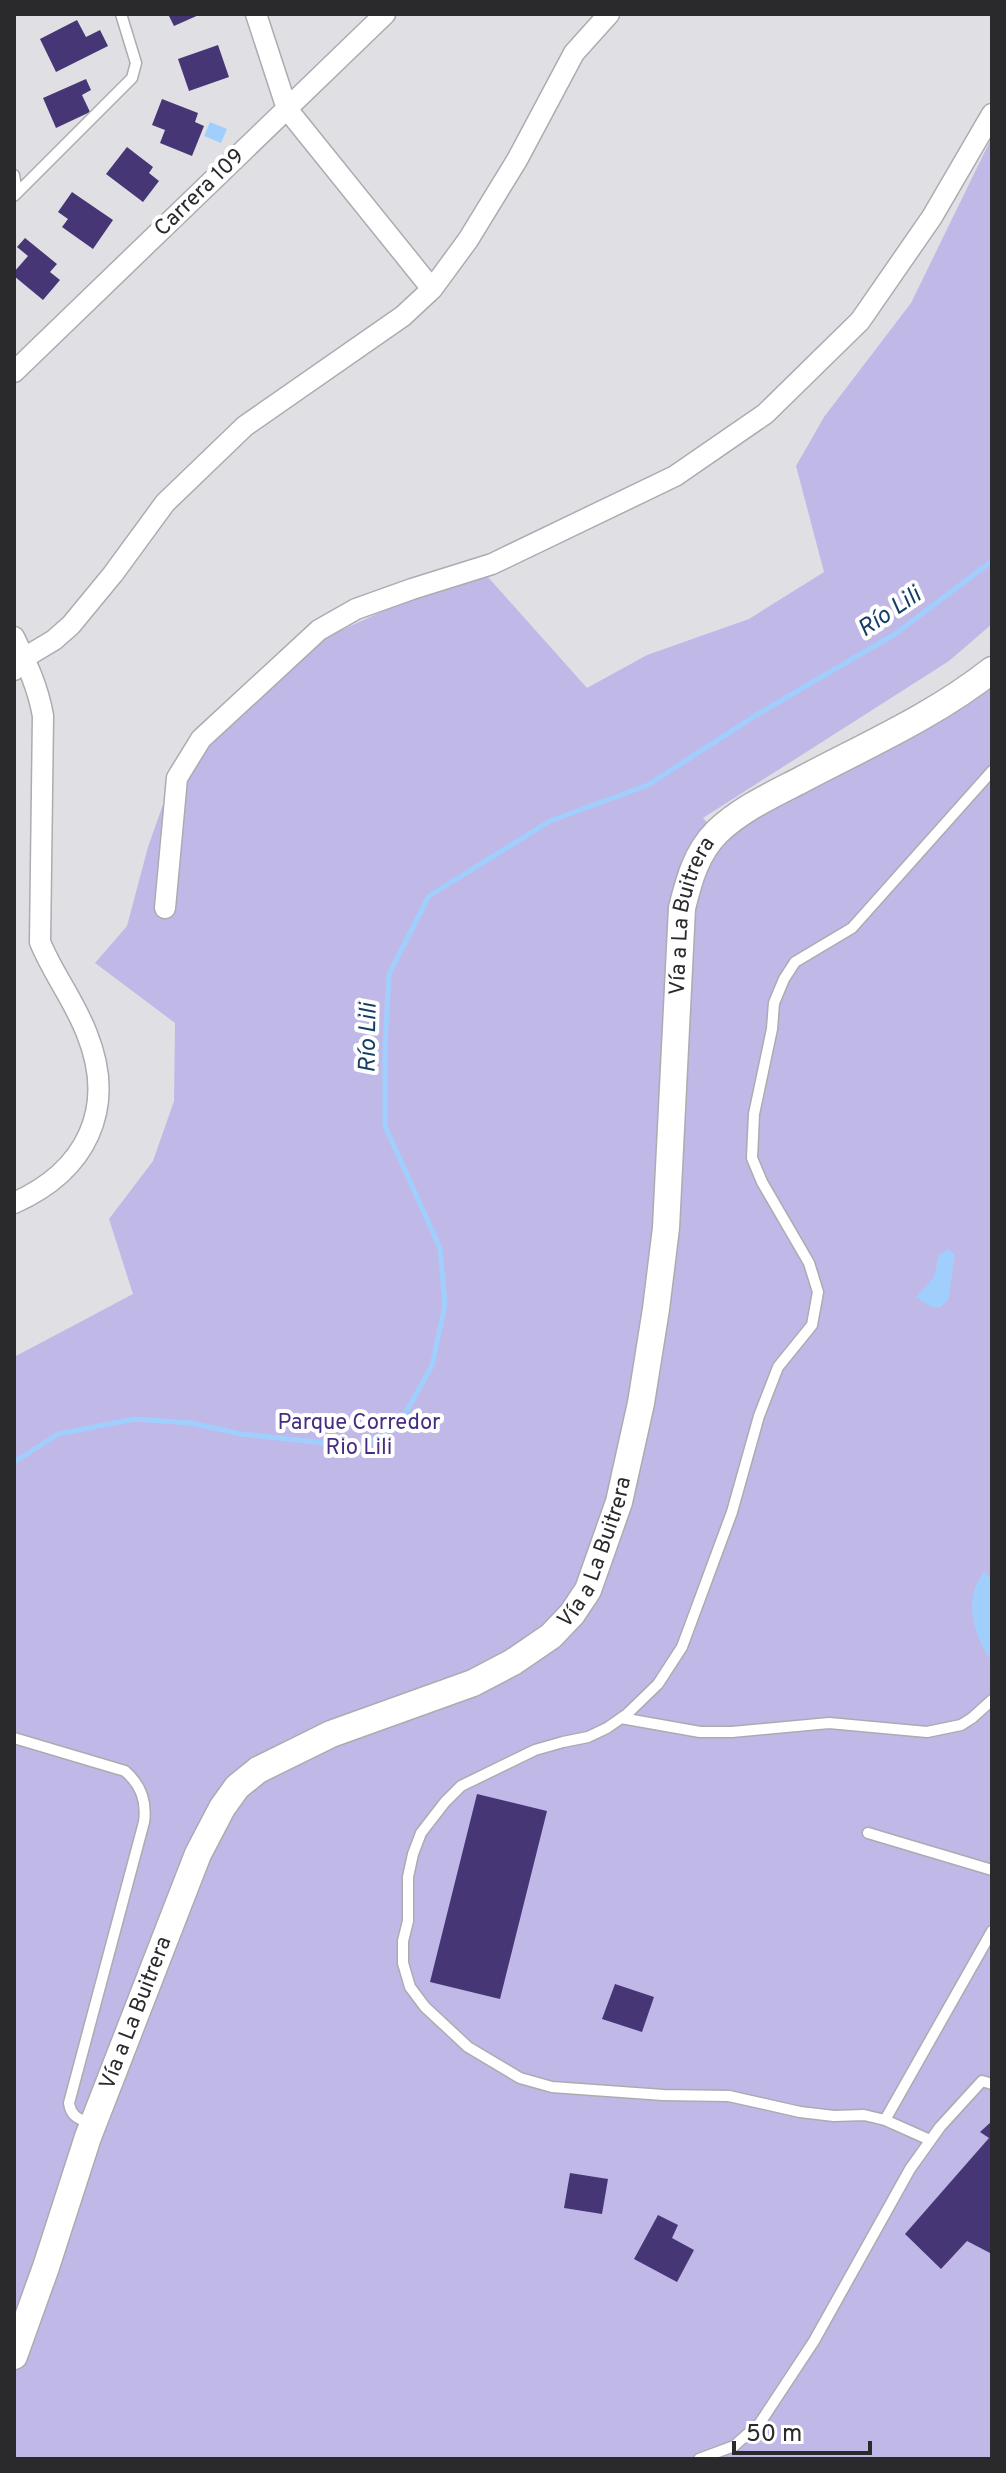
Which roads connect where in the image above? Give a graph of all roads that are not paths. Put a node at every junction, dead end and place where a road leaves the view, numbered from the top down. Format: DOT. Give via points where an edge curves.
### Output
graph roads {
  1 [pos="121,14"];
  2 [pos="256,14"];
  3 [pos="385,14"];
  4 [pos="609,14"];
  5 [pos="287,109"];
  6 [pos="992,114"];
  7 [pos="14,175"];
  8 [pos="16,194"];
  9 [pos="432,289"];
  10 [pos="14,372"];
  11 [pos="14,637"];
  12 [pos="17,659"];
  13 [pos="992,670"];
  14 [pos="992,771"];
  15 [pos="165,908"];
  16 [pos="14,1203"];
  17 [pos="992,1700"];
  18 [pos="621,1718"];
  19 [pos="14,1738"];
  20 [pos="868,1833"];
  21 [pos="992,1870"];
  22 [pos="992,1931"];
  23 [pos="987,2083"];
  24 [pos="885,2120"];
  25 [pos="93,2126"];
  26 [pos="930,2140"];
  27 [pos="14,2356"];
  28 [pos="699,2459"];
  1 -- 8 [label="lane" via="136,63 132,78"];
  2 -- 5 [label="street"];
  3 -- 5 [label="street, Carrera 109"];
  4 -- 9 [label="street" via="574,53 517,160"];
  5 -- 9 [label="street"];
  5 -- 10 [label="street, Carrera 109"];
  6 -- 15 [label="street" via="932,217 860,321 765,414 675,476 492,564 356,609 319,630 201,739 177,778"];
  7 -- 8 [label="lane"];
  9 -- 12 [label="street" via="403,316 245,426 165,503 71,625"];
  11 -- 12 [label="street"];
  12 -- 16 [label="street" via="39,692 43,716 40,942 87,1033 100,1096 75,1158 37,1193"];
  13 -- 25 [label="street, Vía a La Buitrera" via="944,704 752,806 716,833 702,851 682,908 666,1228 656,1309 619,1502 588,1590 551,1636 513,1662 473,1683 331,1734 258,1770 237,1787 198,1854"];
  14 -- 18 [label="lane" via="852,928 795,962 774,1003 754,1114 752,1158 809,1263 818,1292 812,1325 778,1367 682,1647 658,1684"];
  17 -- 18 [label="lane" via="961,1725 927,1732 829,1723 700,1732"];
  18 -- 24 [label="lane" via="588,1737 535,1750 461,1786 432,1817 421,1833 408,1877 403,1963 410,1987 468,2047 520,2078 552,2087 729,2096 800,2112"];
  19 -- 25 [label="lane" via="125,1771 144,1799 144,1822 69,2103 70,2112"];
  20 -- 21 [label="lane"];
  22 -- 24 [label="lane"];
  23 -- 26 [label="lane"];
  24 -- 26 [label="lane"];
  25 -- 27 [label="street, Vía a La Buitrera"];
  26 -- 28 [label="lane" via="814,2341 760,2423 734,2446"];
}
